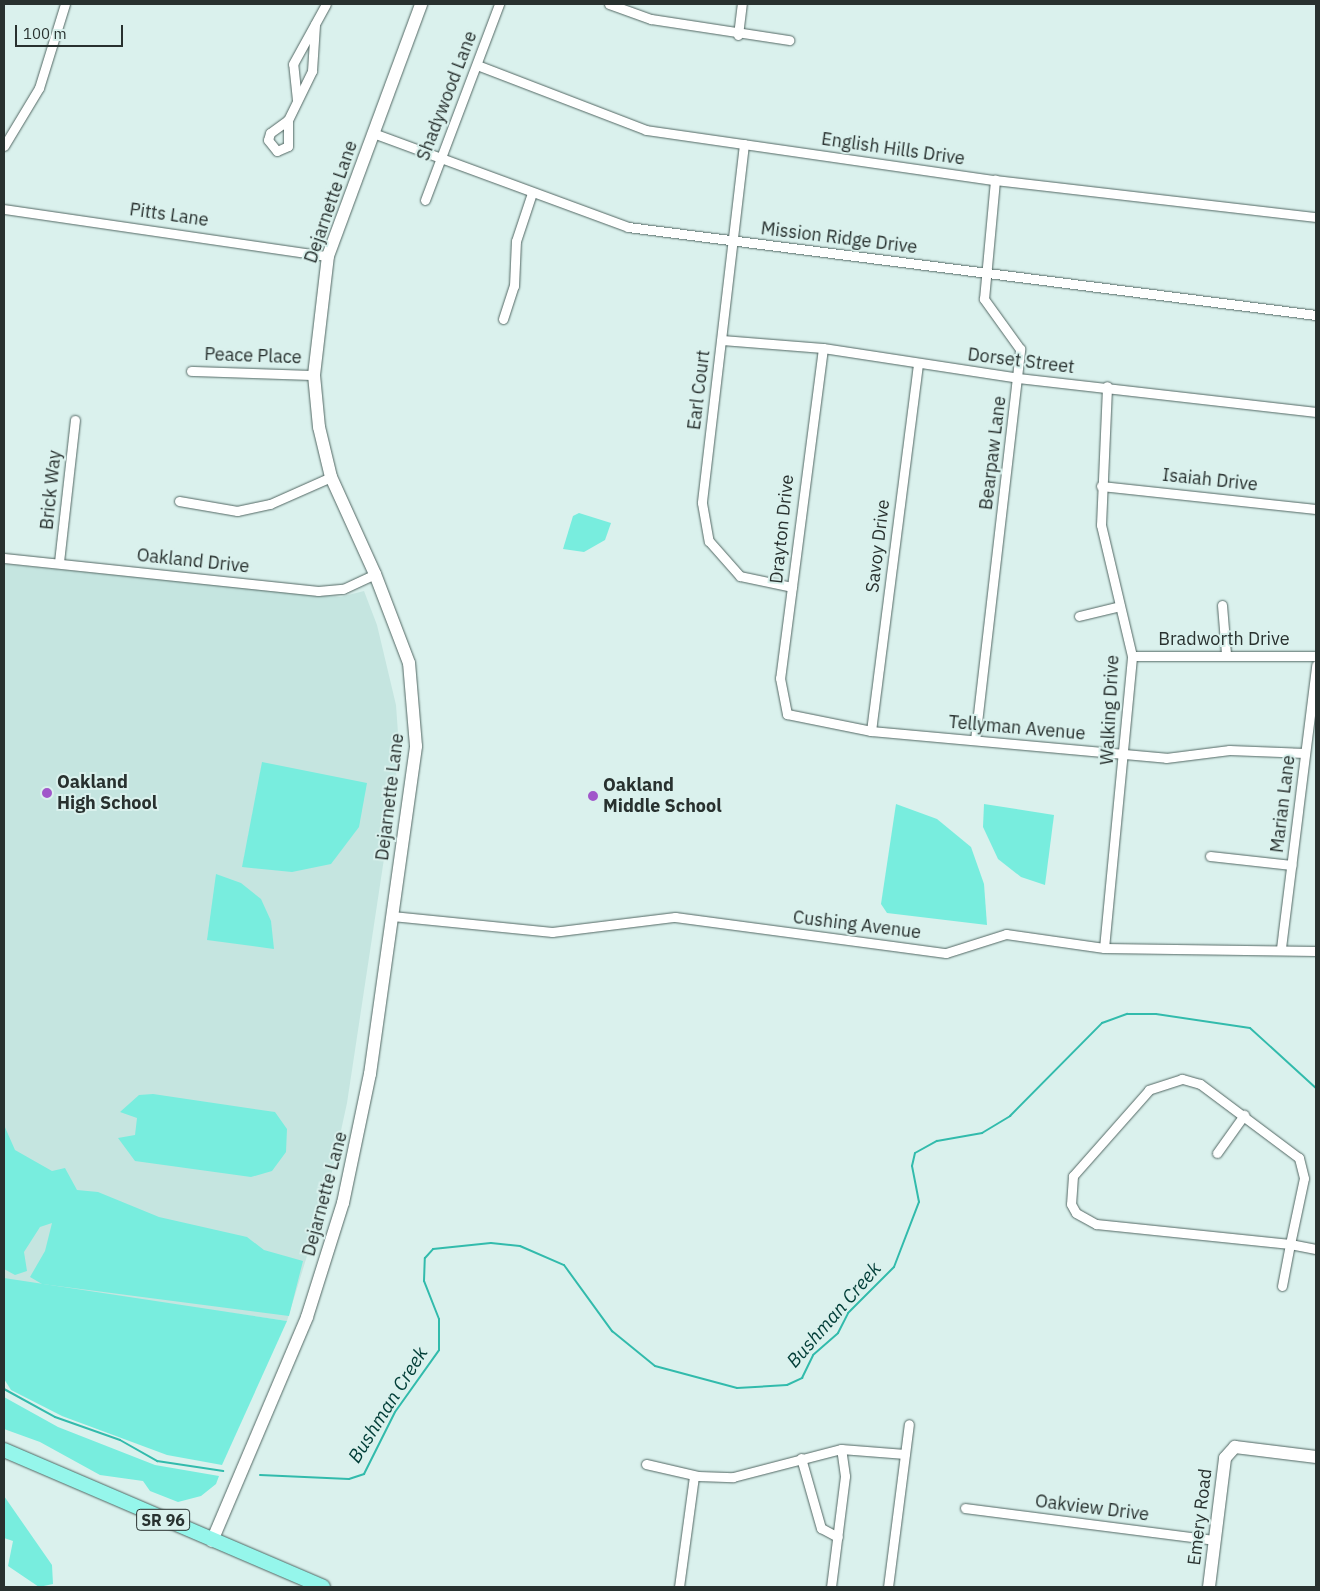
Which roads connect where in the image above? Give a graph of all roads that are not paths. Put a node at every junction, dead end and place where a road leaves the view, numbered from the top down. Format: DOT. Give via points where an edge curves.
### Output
graph roads {
  1 [pos="65,4"];
  2 [pos="326,4"];
  3 [pos="421,4"];
  4 [pos="499,4"];
  5 [pos="609,4"];
  6 [pos="742,4"];
  7 [pos="315,24"];
  8 [pos="738,35"];
  9 [pos="789,40"];
  10 [pos="477,65"];
  11 [pos="297,100"];
  12 [pos="288,120"];
  13 [pos="373,133"];
  14 [pos="744,144"];
  15 [pos="4,146"];
  16 [pos="441,159"];
  17 [pos="996,180"];
  18 [pos="532,193"];
  19 [pos="425,200"];
  20 [pos="4,209"];
  21 [pos="1316,218"];
  22 [pos="733,242"];
  23 [pos="328,256"];
  24 [pos="987,273"];
  25 [pos="1316,314"];
  26 [pos="503,318"];
  27 [pos="722,340"];
  28 [pos="823,348"];
  29 [pos="918,364"];
  30 [pos="191,371"];
  31 [pos="314,374"];
  32 [pos="1018,378"];
  33 [pos="1107,386"];
  34 [pos="1316,412"];
  35 [pos="75,420"];
  36 [pos="331,477"];
  37 [pos="1101,486"];
  38 [pos="178,501"];
  39 [pos="1316,509"];
  40 [pos="4,558"];
  41 [pos="59,562"];
  42 [pos="375,574"];
  43 [pos="792,587"];
  44 [pos="1222,605"];
  45 [pos="1120,606"];
  46 [pos="1079,616"];
  47 [pos="1226,654"];
  48 [pos="1132,656"];
  49 [pos="1316,656"];
  50 [pos="1316,665"];
  51 [pos="787,714"];
  52 [pos="871,731"];
  53 [pos="975,740"];
  54 [pos="1305,753"];
  55 [pos="1124,754"];
  56 [pos="1210,856"];
  57 [pos="1292,865"];
  58 [pos="392,916"];
  59 [pos="1104,948"];
  60 [pos="1280,948"];
  61 [pos="1316,951"];
  62 [pos="1244,1116"];
  63 [pos="1216,1153"];
  64 [pos="1290,1244"];
  65 [pos="1316,1250"];
  66 [pos="1282,1286"];
  67 [pos="909,1424"];
  68 [pos="841,1449"];
  69 [pos="4,1450"];
  70 [pos="905,1454"];
  71 [pos="1316,1457"];
  72 [pos="801,1458"];
  73 [pos="646,1464"];
  74 [pos="694,1476"];
  75 [pos="965,1508"];
  76 [pos="838,1538"];
  77 [pos="1215,1540"];
  78 [pos="212,1541"];
  79 [pos="323,1587"];
  80 [pos="679,1587"];
  81 [pos="831,1587"];
  82 [pos="888,1587"];
  83 [pos="1208,1587"];
  1 -- 15 [label="street" via="39,88"];
  2 -- 7 [label="street"];
  3 -- 13 [label="main road, Dejarnette Lane"];
  4 -- 10 [label="street, Shadywood Lane"];
  5 -- 8 [label="street" via="651,19"];
  6 -- 8 [label="street"];
  7 -- 11 [label="street" via="312,72"];
  7 -- 11 [label="street" via="293,64"];
  8 -- 9 [label="street"];
  10 -- 14 [label="street, English Hills Drive" via="646,130"];
  10 -- 16 [label="street, Shadywood Lane"];
  11 -- 12 [label="street"];
  13 -- 16 [label="street, Mission Ridge Drive"];
  13 -- 23 [label="main road, Dejarnette Lane"];
  14 -- 17 [label="street, English Hills Drive"];
  14 -- 22 [label="street, Earl Court"];
  16 -- 18 [label="street, Mission Ridge Drive"];
  16 -- 19 [label="street, Shadywood Lane"];
  17 -- 21 [label="street, English Hills Drive"];
  17 -- 24 [label="street, Bearpaw Lane"];
  18 -- 22 [label="street, Mission Ridge Drive" via="628,227"];
  18 -- 26 [label="street" via="516,240 514,286"];
  20 -- 23 [label="street, Pitts Lane"];
  22 -- 24 [label="street, Mission Ridge Drive"];
  22 -- 27 [label="street, Earl Court"];
  23 -- 31 [label="main road, Dejarnette Lane"];
  24 -- 25 [label="street, Mission Ridge Drive"];
  24 -- 32 [label="street, Bearpaw Lane" via="984,299 1020,349"];
  27 -- 28 [label="street, Dorset Street"];
  27 -- 43 [label="street, Earl Court" via="702,503 708,541 740,576"];
  28 -- 29 [label="street, Dorset Street"];
  28 -- 43 [label="street, Drayton Drive"];
  29 -- 32 [label="street, Dorset Street"];
  29 -- 52 [label="street, Savoy Drive"];
  30 -- 31 [label="street, Peace Place"];
  31 -- 36 [label="main road, Dejarnette Lane" via="319,427"];
  32 -- 33 [label="street, Dorset Street"];
  32 -- 53 [label="street, Bearpaw Lane"];
  33 -- 34 [label="street, Dorset Street"];
  33 -- 37 [label="street, Walking Drive"];
  35 -- 41 [label="street, Brick Way"];
  36 -- 38 [label="street" via="270,504 237,511"];
  36 -- 42 [label="main road, Dejarnette Lane"];
  37 -- 39 [label="street, Isaiah Drive"];
  37 -- 45 [label="street, Walking Drive" via="1100,526"];
  40 -- 41 [label="street, Oakland Drive"];
  41 -- 42 [label="street, Oakland Drive" via="318,591 343,589"];
  42 -- 58 [label="main road, Dejarnette Lane" via="409,663 416,704 416,746"];
  43 -- 51 [label="street, Drayton Drive" via="780,678"];
  44 -- 47 [label="street"];
  45 -- 46 [label="street"];
  45 -- 48 [label="street, Walking Drive"];
  47 -- 48 [label="street, Bradworth Drive"];
  47 -- 49 [label="street, Bradworth Drive"];
  48 -- 55 [label="street, Walking Drive"];
  50 -- 54 [label="street, Marian Lane"];
  51 -- 52 [label="street, Tellyman Avenue"];
  52 -- 53 [label="street, Tellyman Avenue"];
  53 -- 55 [label="street, Tellyman Avenue"];
  54 -- 55 [label="street, Tellyman Avenue" via="1229,750 1166,758"];
  54 -- 57 [label="street, Marian Lane"];
  55 -- 59 [label="street, Walking Drive"];
  56 -- 57 [label="street"];
  57 -- 60 [label="street, Marian Lane"];
  58 -- 59 [label="street, Cushing Avenue" via="552,932 675,917 946,953 1006,934"];
  58 -- 78 [label="main road, Dejarnette Lane" via="370,1074 340,1213 307,1317"];
  59 -- 60 [label="street, Cushing Avenue"];
  60 -- 61 [label="street, Cushing Avenue"];
  62 -- 63 [label="street"];
  62 -- 64 [label="street" via="1292,1150 1303,1168"];
  62 -- 64 [label="street" via="1192,1081 1171,1081 1149,1090 1072,1176 1071,1204 1076,1213 1096,1224"];
  64 -- 65 [label="street"];
  64 -- 66 [label="street"];
  67 -- 70 [label="street"];
  68 -- 70 [label="street"];
  68 -- 72 [label="street"];
  68 -- 76 [label="street" via="845,1476"];
  69 -- 78 [label="main road, SR 96"];
  70 -- 82 [label="street"];
  71 -- 77 [label="main road, Emery Road" via="1235,1447 1226,1458"];
  72 -- 74 [label="street" via="733,1477"];
  72 -- 76 [label="street" via="821,1528"];
  73 -- 74 [label="street"];
  74 -- 80 [label="street"];
  75 -- 77 [label="street, Oakview Drive"];
  76 -- 81 [label="street"];
  77 -- 83 [label="main road, Emery Road"];
  78 -- 79 [label="main road, SR 96"];
}
